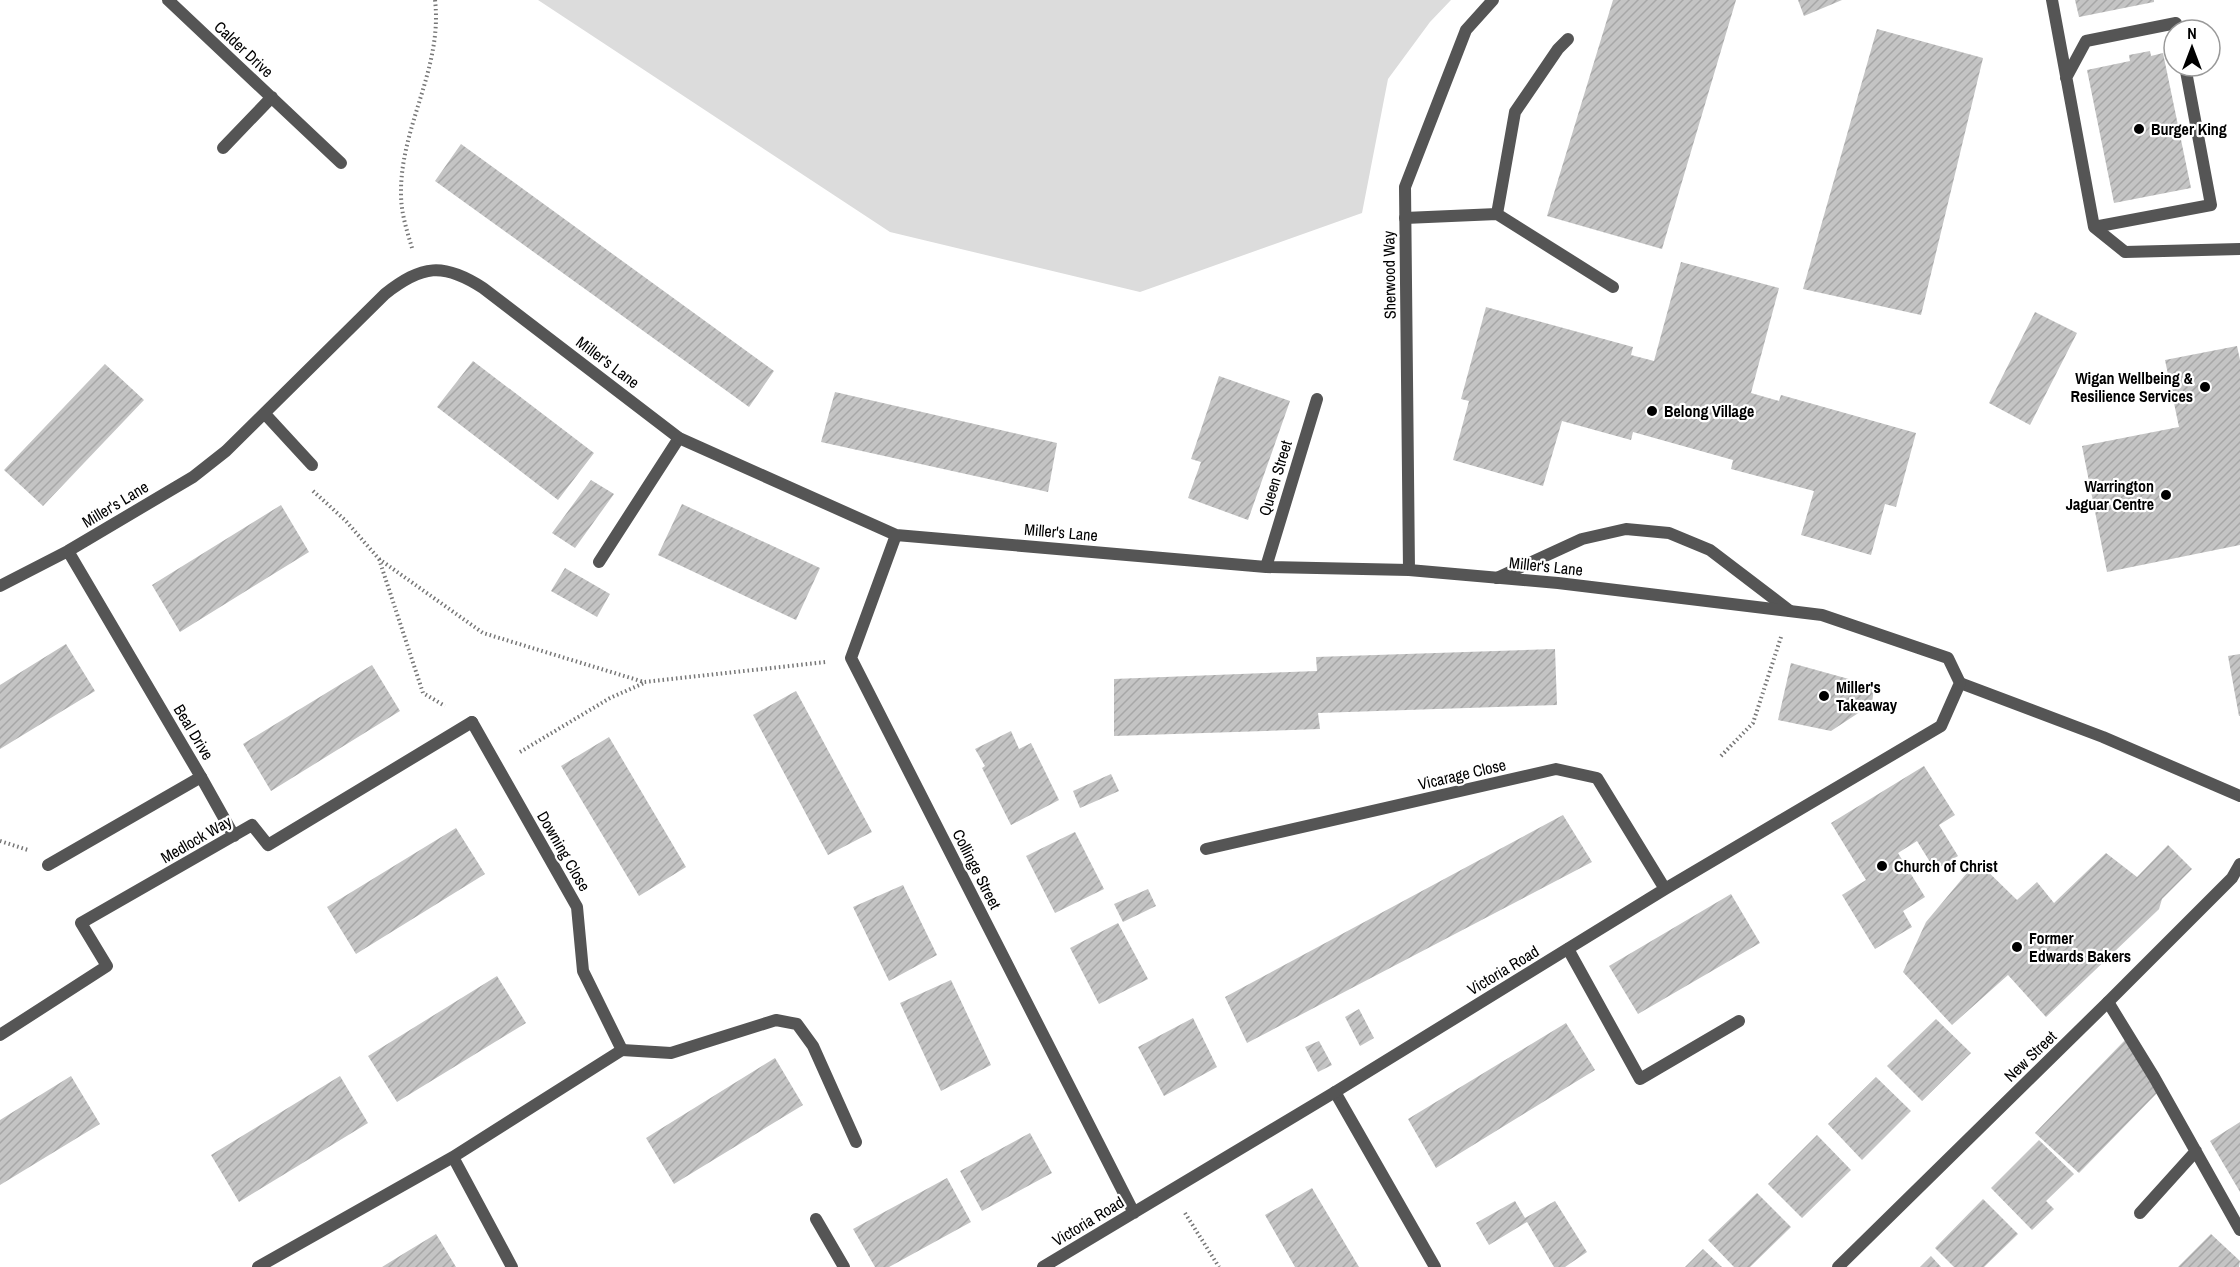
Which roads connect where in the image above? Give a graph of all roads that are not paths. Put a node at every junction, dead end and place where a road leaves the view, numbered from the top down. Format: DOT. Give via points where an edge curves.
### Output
graph roads {
  1 [pos="168,0"];
  2 [pos="1493,0"];
  3 [pos="2052,0"];
  4 [pos="2162,25"];
  5 [pos="1568,39"];
  6 [pos="2066,78"];
  7 [pos="2187,78"];
  8 [pos="272,98"];
  9 [pos="223,148"];
  10 [pos="341,164"];
  11 [pos="1497,214"];
  12 [pos="1405,218"];
  13 [pos="2094,227"];
  14 [pos="2240,249"];
  15 [pos="1613,286"];
  16 [pos="1317,399"];
  17 [pos="265,414"];
  18 [pos="679,438"];
  19 [pos="312,465"];
  20 [pos="896,535"];
  21 [pos="68,551"];
  22 [pos="599,562"];
  23 [pos="1266,567"];
  24 [pos="1408,570"];
  25 [pos="1497,578"];
  26 [pos="0,586"];
  27 [pos="1790,611"];
  28 [pos="1960,683"];
  29 [pos="472,722"];
  30 [pos="201,777"];
  31 [pos="2240,796"];
  32 [pos="234,836"];
  33 [pos="1206,849"];
  34 [pos="2240,864"];
  35 [pos="48,865"];
  36 [pos="1665,889"];
  37 [pos="1568,949"];
  38 [pos="2108,1002"];
  39 [pos="1739,1021"];
  40 [pos="0,1035"];
  41 [pos="622,1050"];
  42 [pos="1335,1092"];
  43 [pos="856,1142"];
  44 [pos="2196,1151"];
  45 [pos="453,1157"];
  46 [pos="1134,1213"];
  47 [pos="2140,1213"];
  48 [pos="816,1219"];
  49 [pos="2240,1230"];
  50 [pos="258,1267"];
  51 [pos="512,1267"];
  52 [pos="844,1267"];
  53 [pos="1043,1267"];
  54 [pos="1435,1267"];
  55 [pos="1838,1267"];
  1 -- 8 [label="street, Calder Drive"];
  2 -- 12 [label="street, Sherwood Way" via="1466,30 1405,187"];
  3 -- 6 [label="street"];
  4 -- 6 [label="street" via="2086,41"];
  5 -- 11 [label="street" via="1515,112"];
  6 -- 13 [label="street"];
  7 -- 13 [label="street" via="2211,205"];
  8 -- 9 [label="street, Calder Drive"];
  8 -- 10 [label="street, Calder Drive"];
  11 -- 12 [label="street"];
  11 -- 15 [label="street"];
  12 -- 24 [label="street, Sherwood Way"];
  13 -- 14 [label="street" via="2126,252"];
  16 -- 23 [label="street, Queen Street"];
  17 -- 18 [label="street, Miller's Lane" via="385,294 419,272 436,270 453,272 476,283"];
  17 -- 19 [label="street"];
  17 -- 21 [label="street, Miller's Lane" via="193,477"];
  18 -- 20 [label="street, Miller's Lane"];
  18 -- 22 [label="street"];
  20 -- 23 [label="street, Miller's Lane"];
  20 -- 46 [label="street, Collinge Street" via="850,658"];
  21 -- 26 [label="street, Miller's Lane"];
  21 -- 30 [label="street, Beal Drive"];
  23 -- 24 [label="street, Miller's Lane"];
  24 -- 25 [label="street, Miller's Lane"];
  25 -- 27 [label="street, Miller's Lane"];
  25 -- 27 [label="street" via="1582,539 1626,529 1669,533 1710,550"];
  27 -- 28 [label="street, Miller's Lane" via="1822,615 1948,658"];
  28 -- 31 [label="street" via="2103,737"];
  28 -- 36 [label="street, Victoria Road" via="1941,726"];
  29 -- 32 [label="street, Medlock Way" via="268,845 252,825"];
  29 -- 41 [label="street, Downing Close" via="577,907 584,971"];
  30 -- 32 [label="street"];
  30 -- 35 [label="street, Beal Drive"];
  32 -- 40 [label="street, Medlock Way" via="81,923 106,966"];
  33 -- 36 [label="street, Vicarage Close" via="1556,769 1597,778"];
  34 -- 38 [label="street, New Street" via="2232,878"];
  36 -- 37 [label="street, Victoria Road"];
  37 -- 39 [label="street" via="1640,1079"];
  37 -- 42 [label="street, Victoria Road"];
  38 -- 44 [label="street"];
  38 -- 55 [label="street, New Street"];
  41 -- 43 [label="street" via="671,1053 776,1020 797,1024 813,1046"];
  41 -- 45 [label="street"];
  42 -- 46 [label="street, Victoria Road"];
  42 -- 54 [label="street"];
  44 -- 47 [label="street"];
  44 -- 49 [label="street"];
  45 -- 50 [label="street"];
  45 -- 51 [label="street"];
  46 -- 53 [label="street, Victoria Road"];
  48 -- 52 [label="street"];
}
